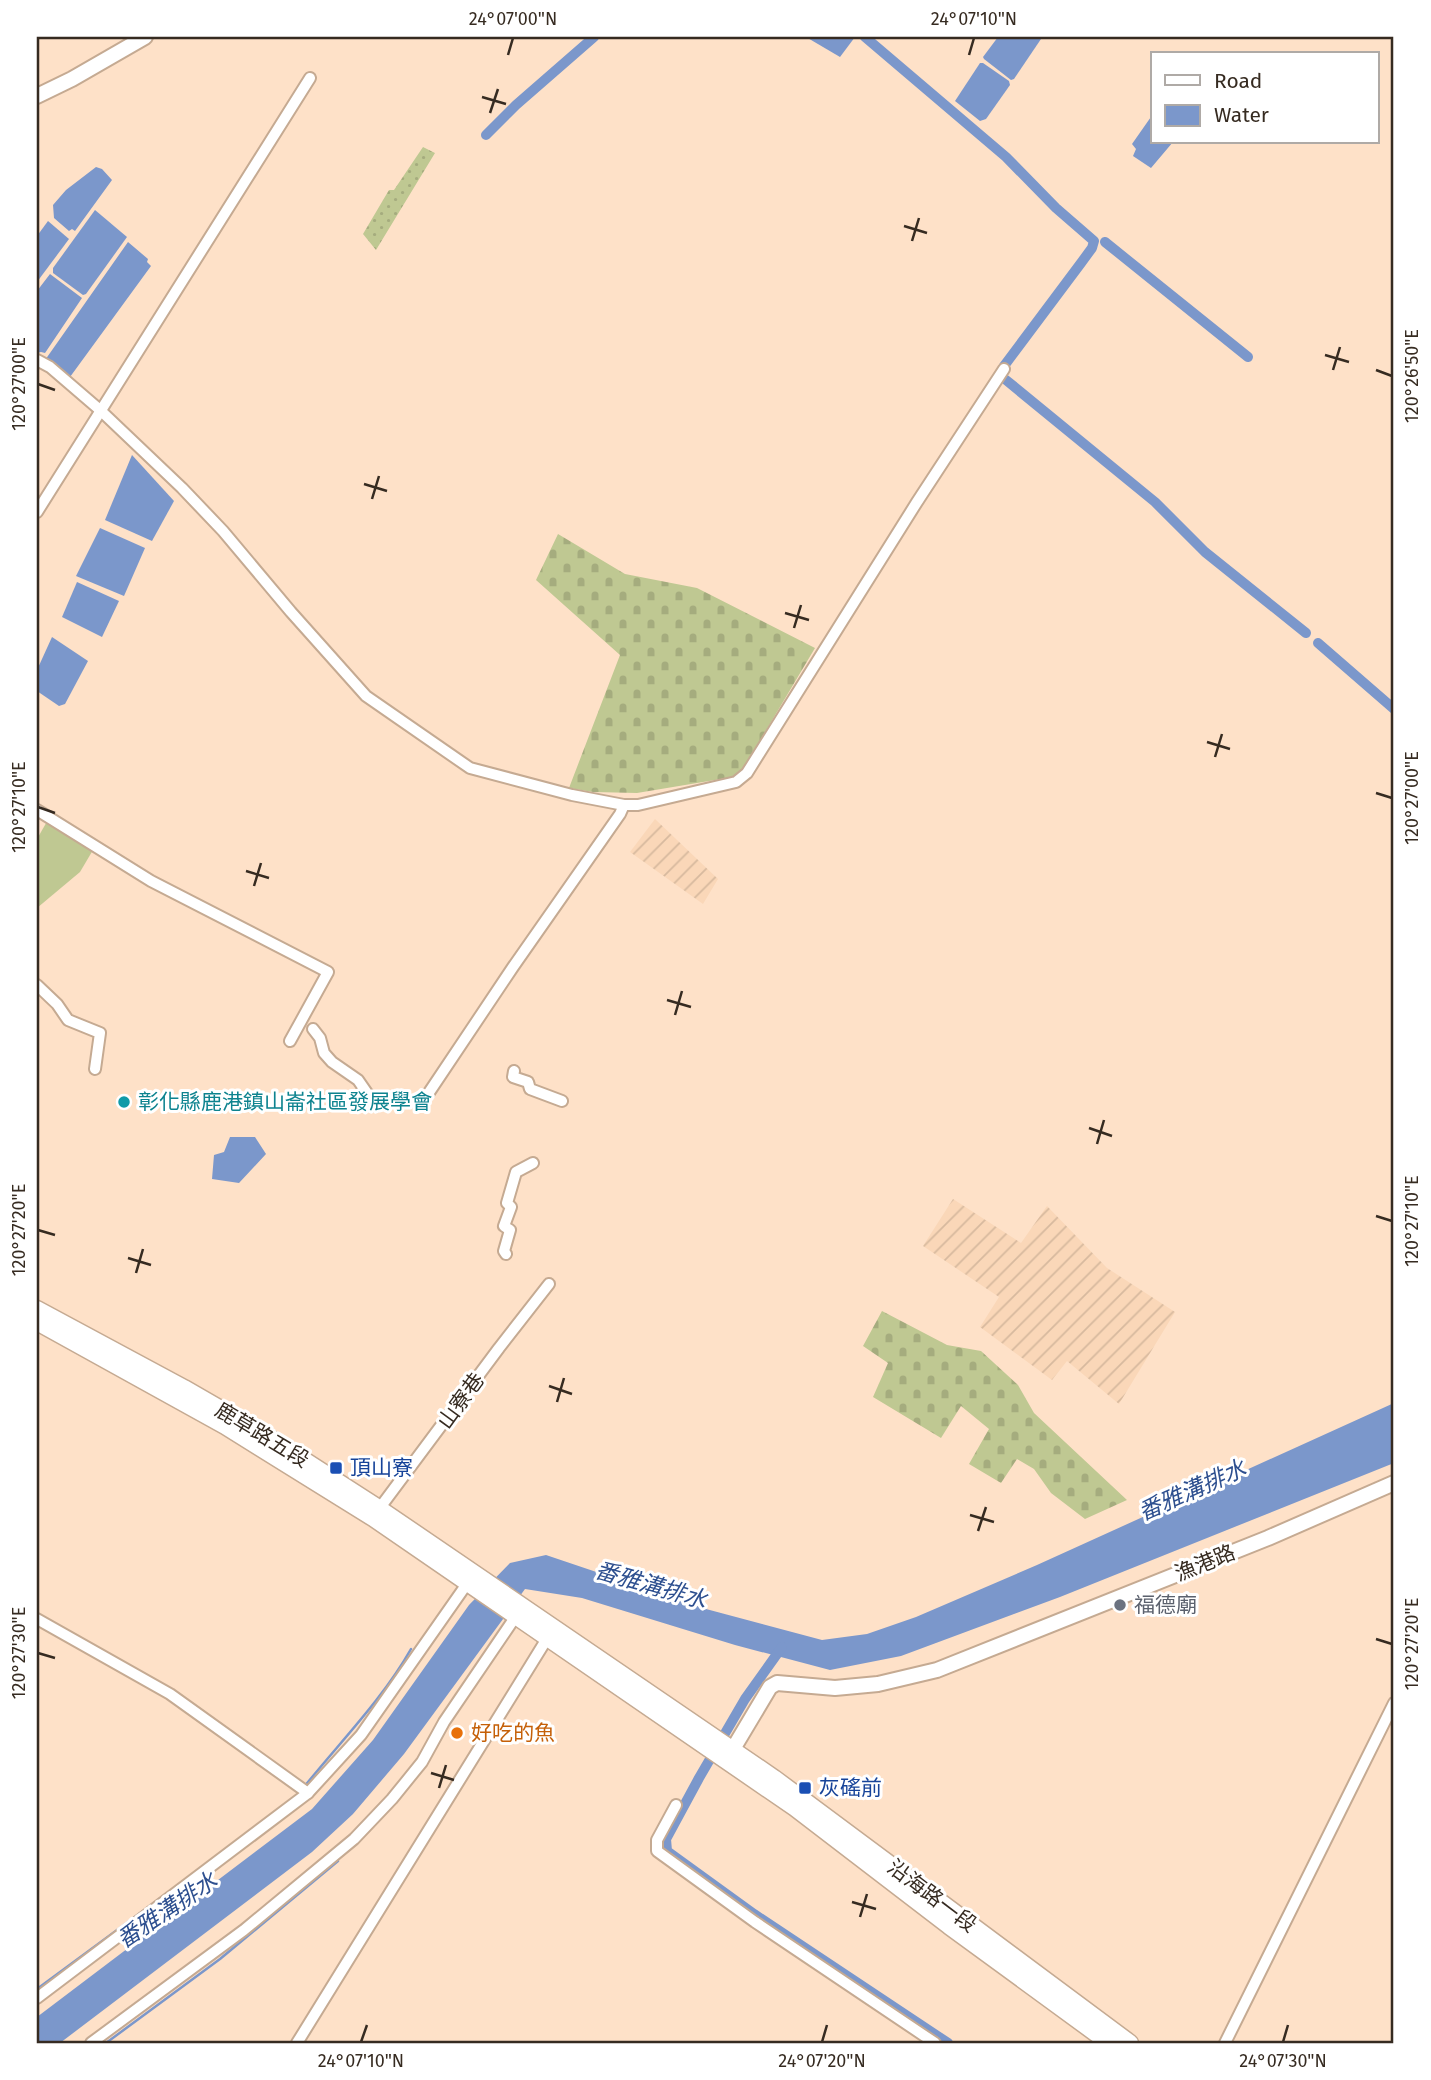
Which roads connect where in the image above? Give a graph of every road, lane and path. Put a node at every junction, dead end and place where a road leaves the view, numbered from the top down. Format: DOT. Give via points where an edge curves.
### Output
graph roads {
  1 [pos="145,37"];
  2 [pos="310,78"];
  3 [pos="37,96"];
  4 [pos="37,360"];
  5 [pos="1004,369"];
  6 [pos="100,410"];
  7 [pos="37,512"];
  8 [pos="624,805"];
  9 [pos="37,810"];
  10 [pos="37,985"];
  11 [pos="313,1029"];
  12 [pos="290,1041"];
  13 [pos="95,1069"];
  14 [pos="514,1072"];
  15 [pos="428,1094"];
  16 [pos="562,1101"];
  17 [pos="376,1106"];
  18 [pos="533,1163"];
  19 [pos="506,1254"];
  20 [pos="549,1284"];
  21 [pos="37,1309"];
  22 [pos="37,1322"];
  23 [pos="1394,1483"];
  24 [pos="376,1513"];
  25 [pos="473,1579"];
  26 [pos="517,1609"];
  27 [pos="37,1619"];
  28 [pos="548,1637"];
  29 [pos="1394,1703"];
  30 [pos="712,1743"];
  31 [pos="730,1755"];
  32 [pos="308,1793"];
  33 [pos="676,1805"];
  34 [pos="38,1995"];
  35 [pos="1106,2039"];
  36 [pos="91,2043"];
  37 [pos="297,2043"];
  38 [pos="934,2043"];
  39 [pos="1130,2043"];
  40 [pos="1225,2043"];
  1 -- 3 [label="street"];
  2 -- 6 [label="street"];
  4 -- 6 [label="street"];
  5 -- 8 [label="street" via="747,773 736,782"];
  6 -- 7 [label="street"];
  6 -- 8 [label="street" via="223,531 366,696 470,768"];
  8 -- 15 [label="street"];
  9 -- 12 [label="street" via="150,881 328,972"];
  10 -- 13 [label="street" via="68,1020 100,1033"];
  11 -- 17 [label="street" via="331,1062 358,1080"];
  14 -- 16 [label="street" via="513,1077 528,1082 530,1089"];
  18 -- 19 [label="street" via="516,1172 504,1226 510,1230"];
  20 -- 24 [label="street, 山寮巷"];
  21 -- 24 [label="main road, 鹿草路五段" via="262,1433"];
  22 -- 24 [label="main road, 鹿草路五段"];
  23 -- 31 [label="street, 漁港路" via="937,1670 846,1687 777,1683"];
  24 -- 25 [label="main road, 鹿草路五段"];
  25 -- 26 [label="main road, 鹿草路五段"];
  25 -- 32 [label="street" via="361,1735"];
  26 -- 28 [label="main road"];
  26 -- 30 [label="main road"];
  26 -- 36 [label="street" via="422,1762 354,1839 244,1930"];
  27 -- 32 [label="street" via="170,1694"];
  28 -- 30 [label="main road"];
  28 -- 37 [label="street"];
  29 -- 40 [label="street"];
  30 -- 31 [label="main road, 沿海路一段"];
  31 -- 35 [label="main road, 沿海路一段" via="774,1778"];
  32 -- 34 [label="street"];
  33 -- 38 [label="street" via="657,1840 657,1851"];
  35 -- 39 [label="main road, 沿海路一段"];
}
